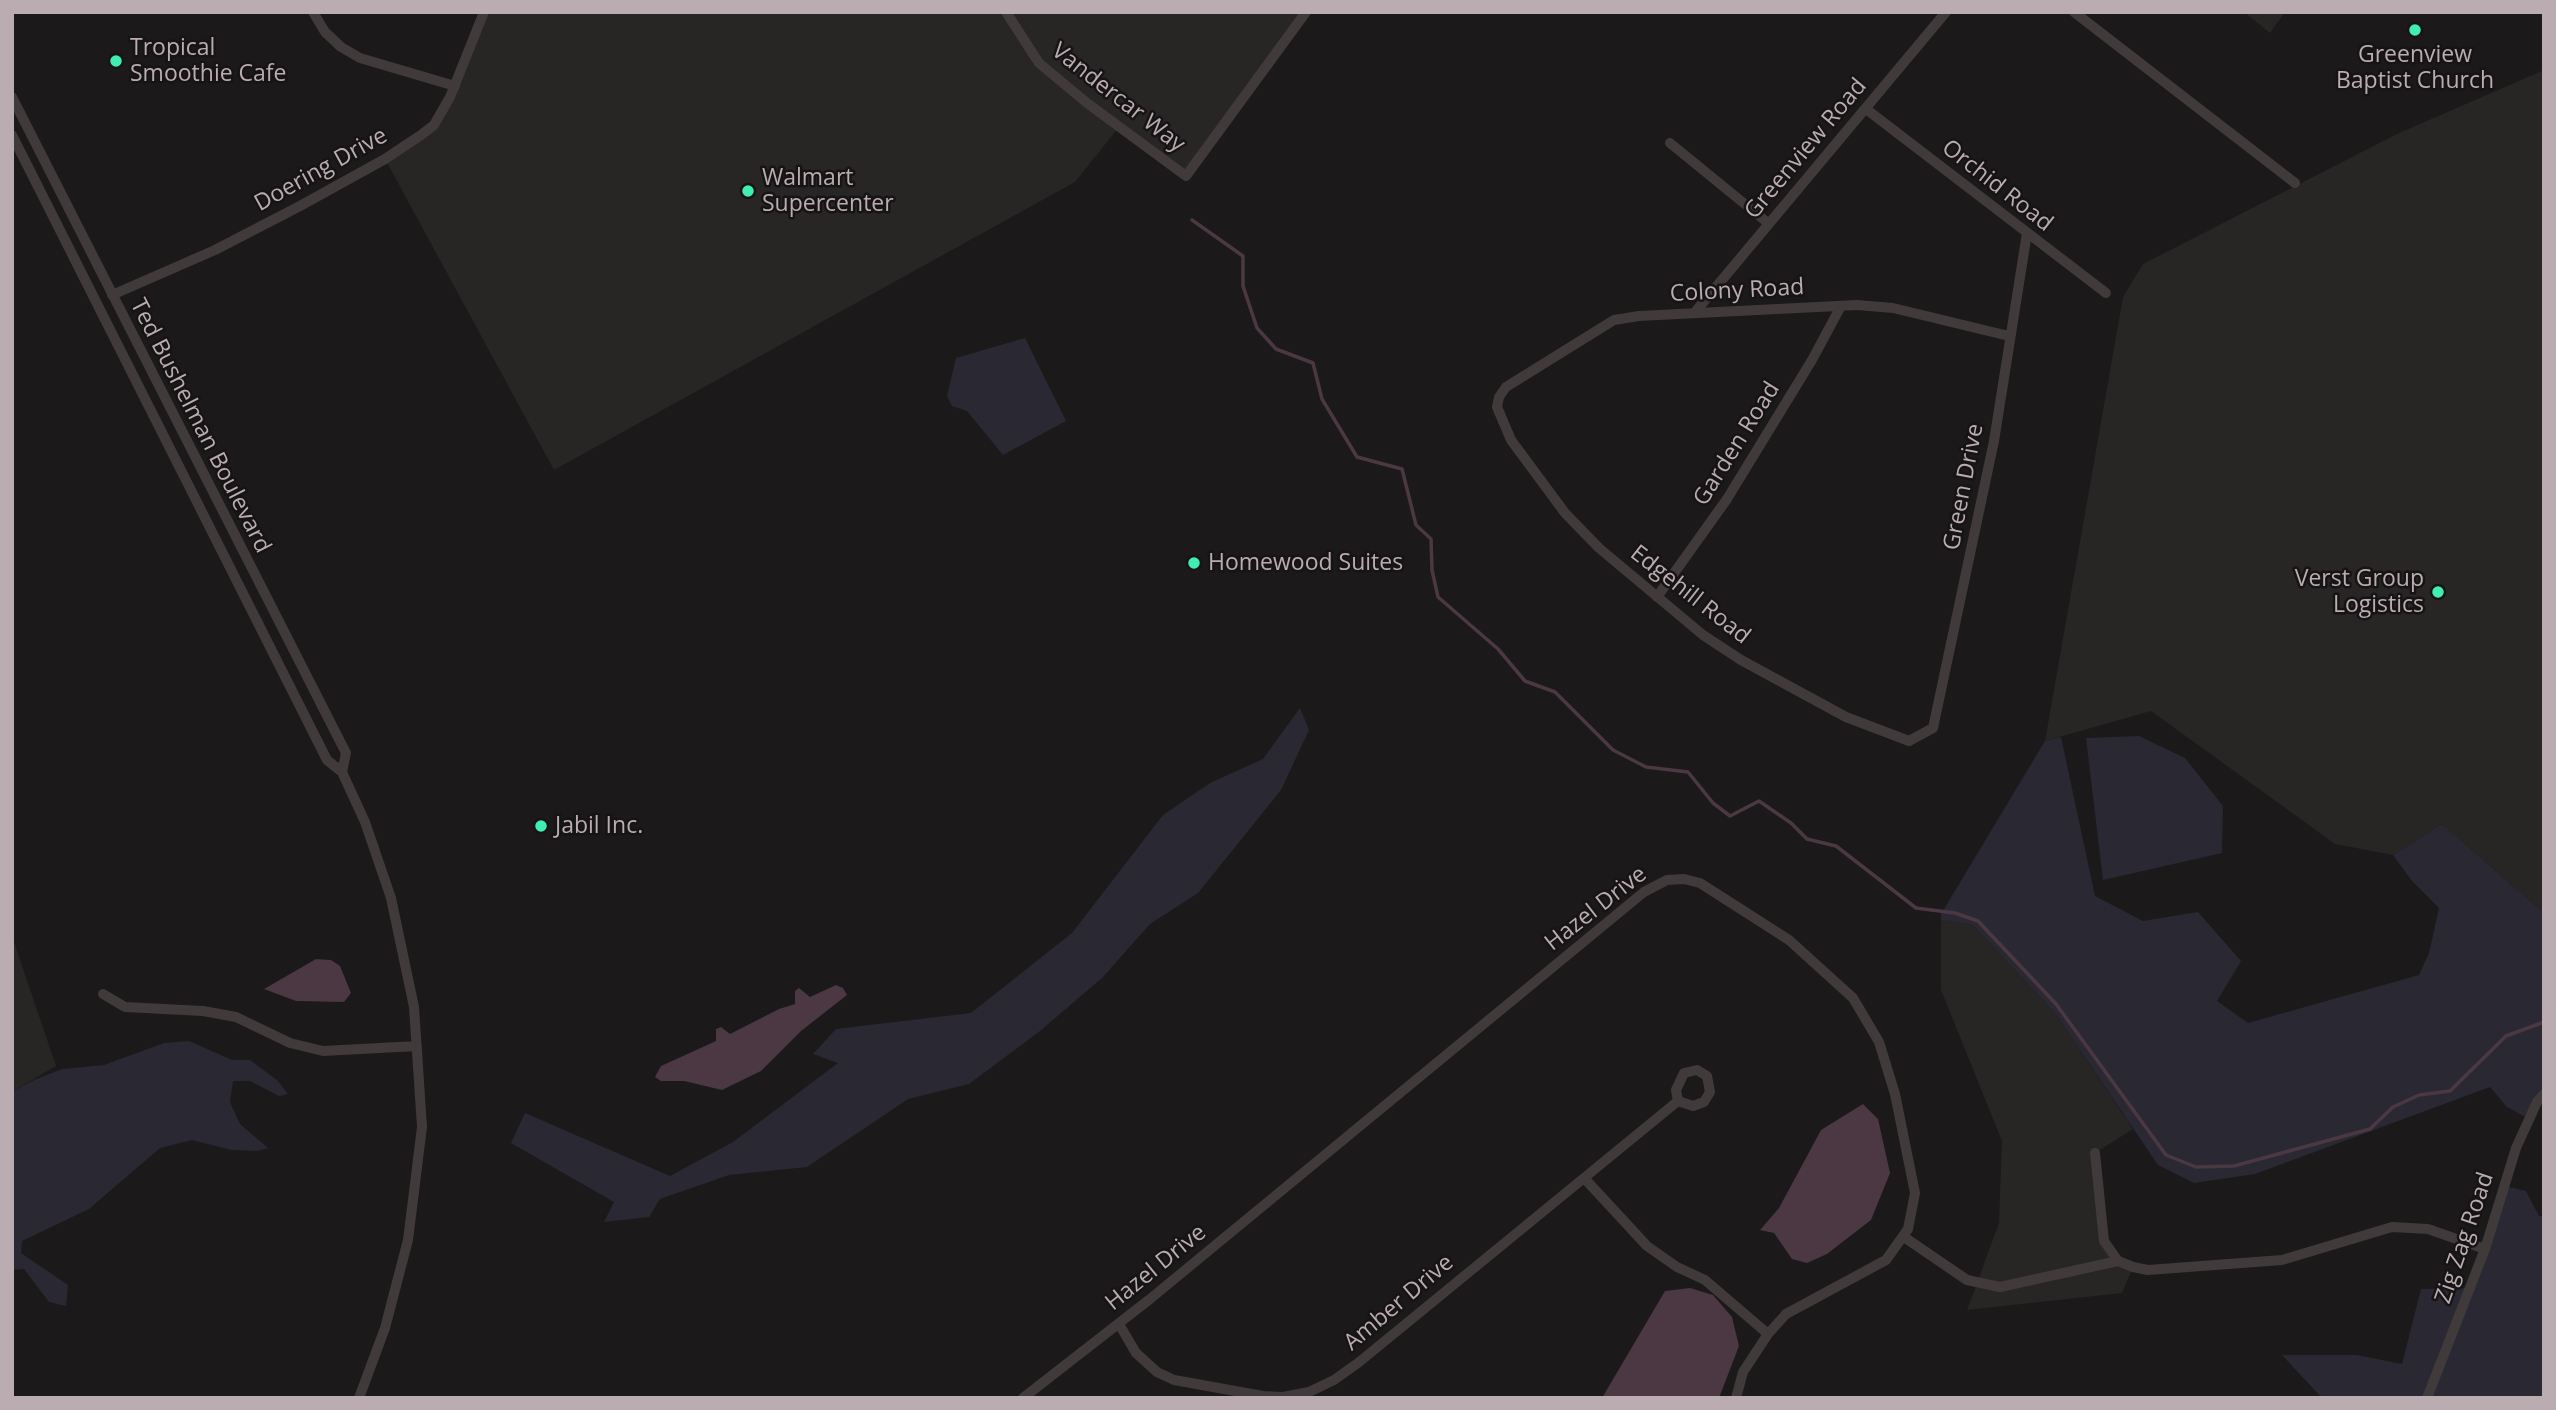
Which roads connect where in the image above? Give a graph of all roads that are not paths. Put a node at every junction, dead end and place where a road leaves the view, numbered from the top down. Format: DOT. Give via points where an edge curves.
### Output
graph roads {
  1 [pos="313,12"];
  2 [pos="484,12"];
  3 [pos="1006,12"];
  4 [pos="1306,12"];
  5 [pos="1946,12"];
  6 [pos="2074,12"];
  7 [pos="454,86"];
  8 [pos="12,97"];
  9 [pos="1866,109"];
  10 [pos="12,135"];
  11 [pos="1670,143"];
  12 [pos="2295,183"];
  13 [pos="1768,223"];
  14 [pos="2027,233"];
  15 [pos="2106,293"];
  16 [pos="112,295"];
  17 [pos="1841,306"];
  18 [pos="1696,311"];
  19 [pos="2009,335"];
  20 [pos="1497,407"];
  21 [pos="1657,597"];
  22 [pos="1918,738"];
  23 [pos="342,772"];
  24 [pos="103,994"];
  25 [pos="417,1046"];
  26 [pos="2544,1094"];
  27 [pos="1678,1101"];
  28 [pos="2095,1153"];
  29 [pos="1585,1179"];
  30 [pos="1904,1237"];
  31 [pos="2485,1249"];
  32 [pos="2118,1261"];
  33 [pos="1118,1324"];
  34 [pos="1768,1334"];
  35 [pos="359,1398"];
  36 [pos="1023,1398"];
  37 [pos="1736,1398"];
  38 [pos="2427,1398"];
  1 -- 7 [label="street" via="325,32 360,58"];
  2 -- 7 [label="street, Doering Drive"];
  3 -- 4 [label="street, Vandercar Way" via="1039,63 1186,176"];
  5 -- 9 [label="street, Greenview Road"];
  6 -- 12 [label="street"];
  7 -- 16 [label="street, Doering Drive" via="434,125 385,159 215,250"];
  8 -- 16 [label="street, Ted Bushelman Boulevard"];
  9 -- 13 [label="street, Greenview Road"];
  9 -- 14 [label="street, Orchid Road"];
  10 -- 23 [label="street, Ted Bushelman Boulevard" via="327,760"];
  11 -- 13 [label="street"];
  13 -- 18 [label="street, Greenview Road"];
  14 -- 15 [label="street, Orchid Road"];
  14 -- 19 [label="street, Green Drive"];
  16 -- 23 [label="street, Ted Bushelman Boulevard" via="346,753"];
  17 -- 18 [label="street, Colony Road"];
  17 -- 19 [label="street, Colony Road" via="1893,308"];
  17 -- 21 [label="street, Garden Road" via="1727,499"];
  18 -- 20 [label="street, Colony Road" via="1614,320 1506,387"];
  19 -- 22 [label="street, Green Drive" via="1994,441 1933,728"];
  20 -- 21 [label="street, Edgehill Road" via="1511,440 1565,513"];
  21 -- 22 [label="street, Edgehill Road" via="1741,660 1846,717 1896,739"];
  23 -- 25 [label="street, Ted Bushelman Boulevard" via="391,898 408,971"];
  24 -- 25 [label="street" via="125,1007 221,1013 290,1043 323,1051"];
  25 -- 35 [label="street, Ted Bushelman Boulevard" via="422,1127 408,1240"];
  26 -- 31 [label="street, Zig Zag Road" via="2516,1148"];
  27 -- 29 [label="street, Amber Drive"];
  28 -- 32 [label="street" via="2100,1227"];
  29 -- 33 [label="street, Amber Drive" via="1358,1363 1309,1392 1263,1396 1174,1380 1136,1353"];
  29 -- 34 [label="street" via="1647,1246 1705,1280"];
  30 -- 32 [label="street" via="1966,1280 2000,1287"];
  30 -- 33 [label="street, Hazel Drive" via="1915,1193 1895,1094 1878,1042 1853,998 1789,940 1700,883 1667,880 1644,892"];
  30 -- 34 [label="street, Hazel Drive" via="1886,1260 1786,1314"];
  31 -- 32 [label="street" via="2428,1229 2392,1227 2282,1260 2148,1270"];
  31 -- 38 [label="street, Zig Zag Road"];
  33 -- 36 [label="street, Hazel Drive"];
  34 -- 37 [label="street, Hazel Drive" via="1743,1372"];
}
